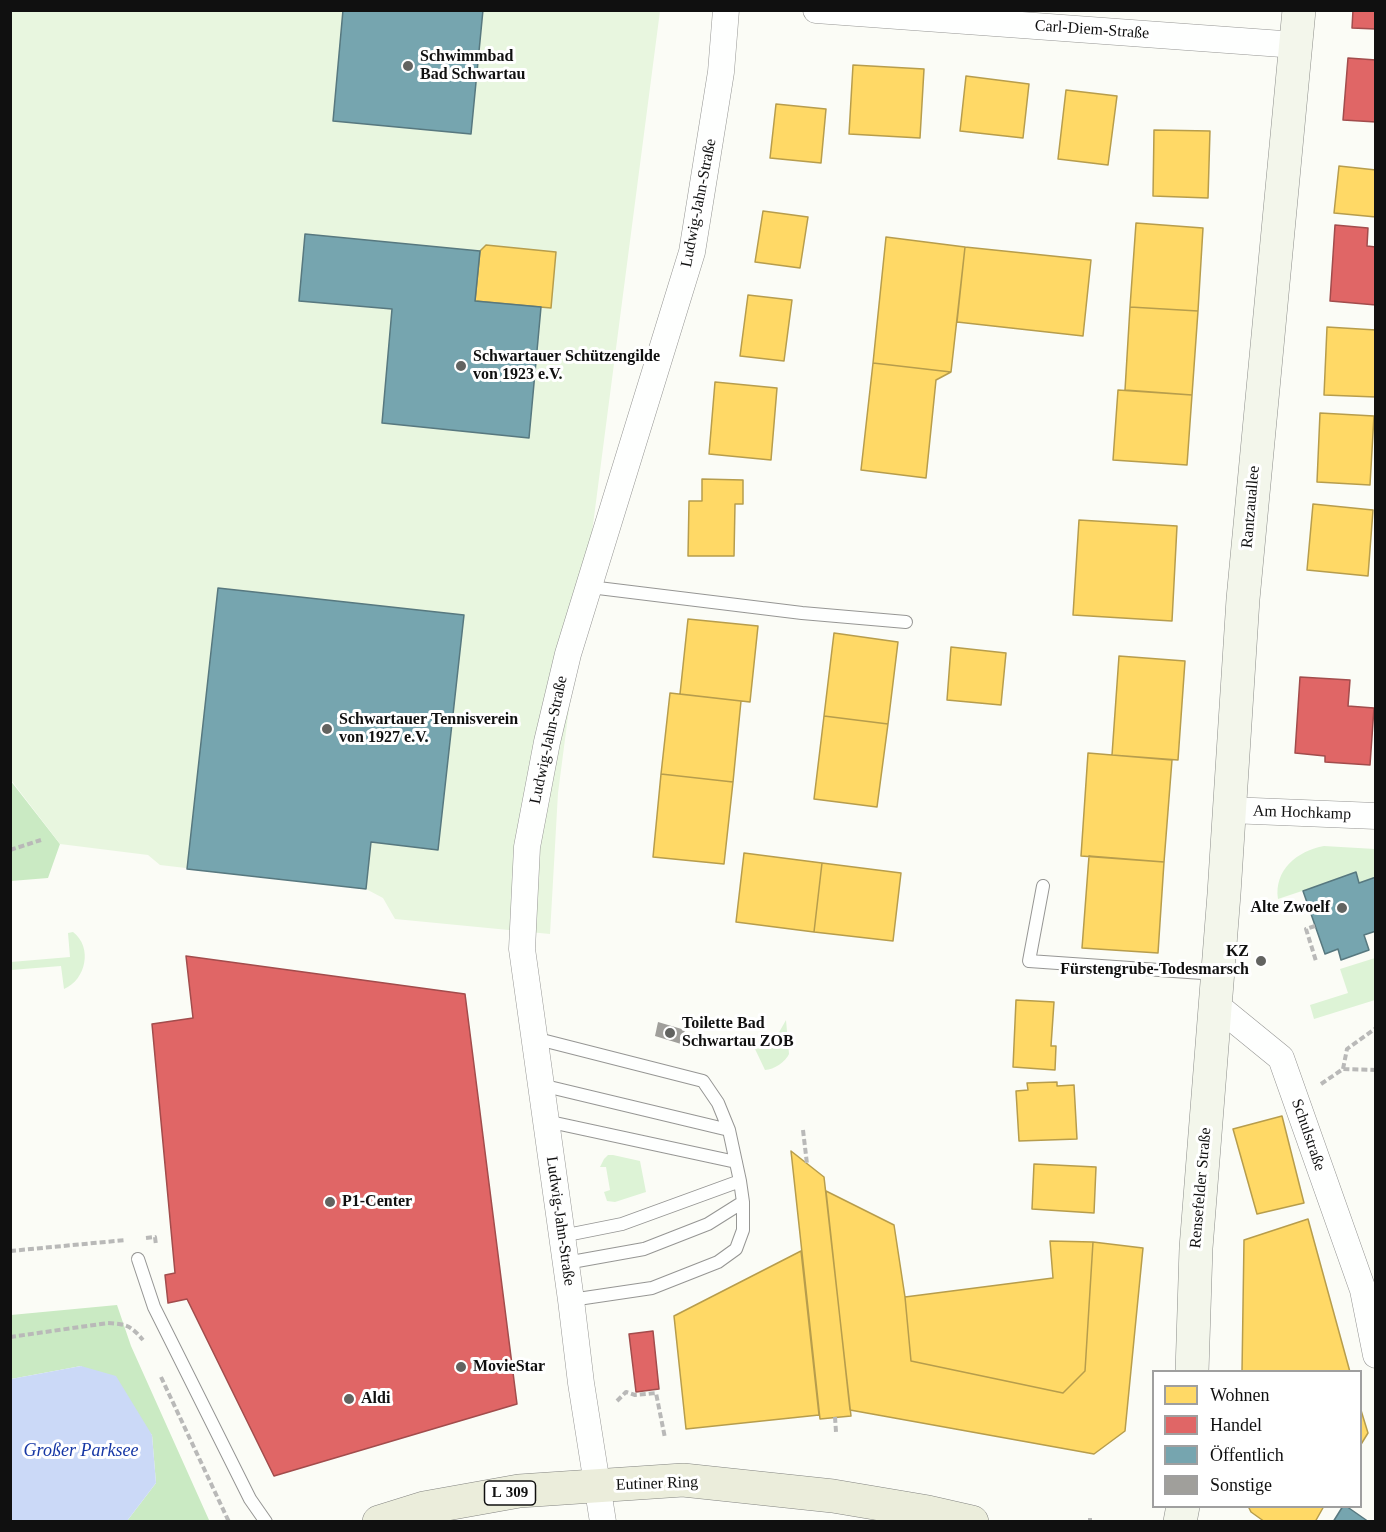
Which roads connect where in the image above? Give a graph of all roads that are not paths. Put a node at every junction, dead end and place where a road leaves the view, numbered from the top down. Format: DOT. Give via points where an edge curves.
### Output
graph roads {
  1 [pos="726,10"];
  2 [pos="816,10"];
  3 [pos="1299,10"];
  4 [pos="1296,45"];
  5 [pos="590,587"];
  6 [pos="906,622"];
  7 [pos="1229,810"];
  8 [pos="1376,816"];
  9 [pos="1043,886"];
  10 [pos="1217,989"];
  11 [pos="534,1038"];
  12 [pos="541,1085"];
  13 [pos="546,1121"];
  14 [pos="729,1130"];
  15 [pos="736,1162"];
  16 [pos="740,1181"];
  17 [pos="743,1202"];
  18 [pos="562,1236"];
  19 [pos="138,1259"];
  20 [pos="566,1263"];
  21 [pos="1369,1295"];
  22 [pos="571,1300"];
  23 [pos="1376,1355"];
  24 [pos="1192,1370"];
  25 [pos="597,1486"];
  26 [pos="266,1521"];
  27 [pos="379,1521"];
  28 [pos="603,1521"];
  29 [pos="972,1521"];
  1 -- 5 [label="street, Ludwig-Jahn-Straße" via="721,72 692,252"];
  2 -- 4 [label="street, Carl-Diem-Straße"];
  3 -- 4 [label="main road, Rantzauallee"];
  4 -- 7 [label="main road, Rantzauallee" via="1242,599"];
  5 -- 6 [label="lane"];
  5 -- 11 [label="street, Ludwig-Jahn-Straße" via="549,731 527,847 522,949"];
  7 -- 8 [label="street, Am Hochkamp"];
  7 -- 10 [label="main road, Rantzauallee"];
  9 -- 10 [label="lane" via="1029,961"];
  10 -- 21 [label="street, Schulstraße" via="1281,1058"];
  10 -- 24 [label="main road, Rensefelder Straße" via="1196,1248"];
  11 -- 12 [label="street, Ludwig-Jahn-Straße"];
  11 -- 14 [label="lane" via="703,1081"];
  12 -- 13 [label="street, Ludwig-Jahn-Straße"];
  12 -- 14 [label="lane"];
  13 -- 15 [label="lane"];
  13 -- 18 [label="street, Ludwig-Jahn-Straße"];
  14 -- 15 [label="lane"];
  15 -- 16 [label="lane"];
  16 -- 17 [label="lane"];
  16 -- 18 [label="lane" via="622,1224"];
  17 -- 20 [label="lane" via="708,1224 644,1249"];
  17 -- 22 [label="lane" via="743,1230 736,1249 718,1262 652,1288"];
  18 -- 20 [label="street, Ludwig-Jahn-Straße"];
  19 -- 26 [label="lane" via="159,1317 250,1499"];
  20 -- 22 [label="street, Ludwig-Jahn-Straße"];
  21 -- 23 [label="street, Schulstraße"];
  22 -- 25 [label="street, Ludwig-Jahn-Straße"];
  25 -- 27 [label="main road, Eutiner Ring / L 309" via="519,1491 424,1508"];
  25 -- 28 [label="street, Ludwig-Jahn-Straße"];
  25 -- 29 [label="main road, Eutiner Ring / L 309" via="682,1480 833,1496"];
}
